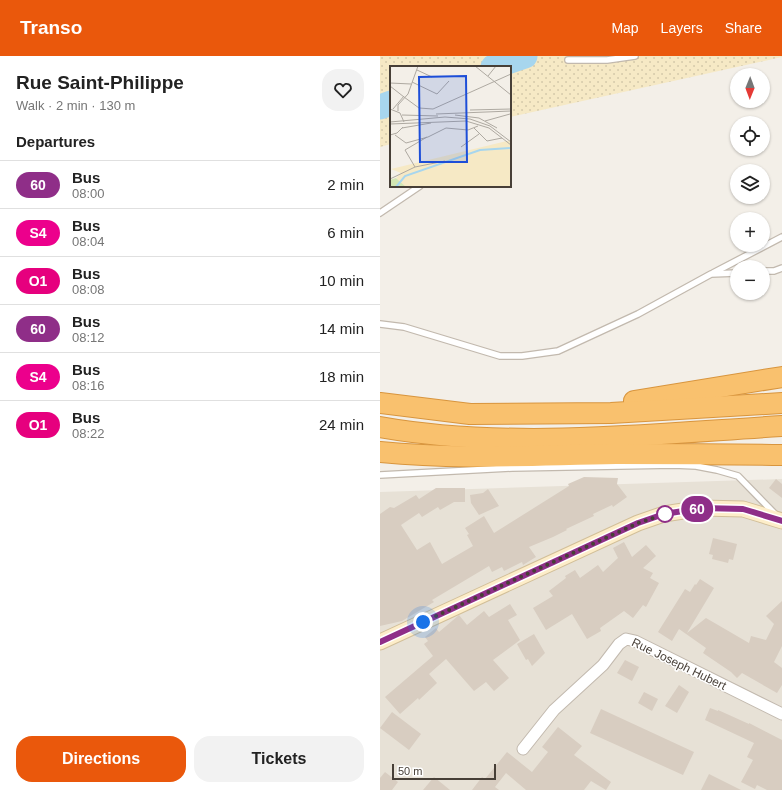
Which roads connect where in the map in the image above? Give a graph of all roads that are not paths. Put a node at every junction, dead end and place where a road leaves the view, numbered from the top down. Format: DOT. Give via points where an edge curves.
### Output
graph roads {
  1 [pos="635,56"];
  2 [pos="568,60"];
  3 [pos="419,187"];
  4 [pos="380,213"];
  5 [pos="782,237"];
  6 [pos="782,268"];
  7 [pos="770,271"];
  8 [pos="730,273"];
  9 [pos="711,274"];
  10 [pos="380,324"];
  11 [pos="782,377"];
  12 [pos="380,403"];
  13 [pos="782,403"];
  14 [pos="538,413"];
  15 [pos="782,426"];
  16 [pos="380,427"];
  17 [pos="380,452"];
  18 [pos="782,455"];
  19 [pos="380,475"];
  20 [pos="782,521"];
  21 [pos="380,642"];
  22 [pos="782,714"];
  23 [pos="523,749"];
  1 -- 2 [label="lane" via="608,60"];
  3 -- 4 [label="lane"];
  5 -- 9 [label="lane"];
  6 -- 7 [label="lane"];
  8 -- 9 [label="lane"];
  9 -- 10 [label="lane" via="638,314 558,351 500,356 404,327"];
  11 -- 14 [label="highway" via="627,402"];
  12 -- 14 [label="highway" via="470,414"];
  13 -- 14 [label="highway" via="611,413"];
  15 -- 16 [label="highway" via="560,438 458,436"];
  17 -- 18 [label="highway" via="458,457 616,454"];
  19 -- 20 [label="lane" via="512,468 674,464 696,466 738,476"];
  20 -- 21 [label="main road" via="743,509 702,508 664,514 638,523"];
  22 -- 23 [label="street, Rue Joseph Hubert" via="635,641 626,639 554,710"];
}
